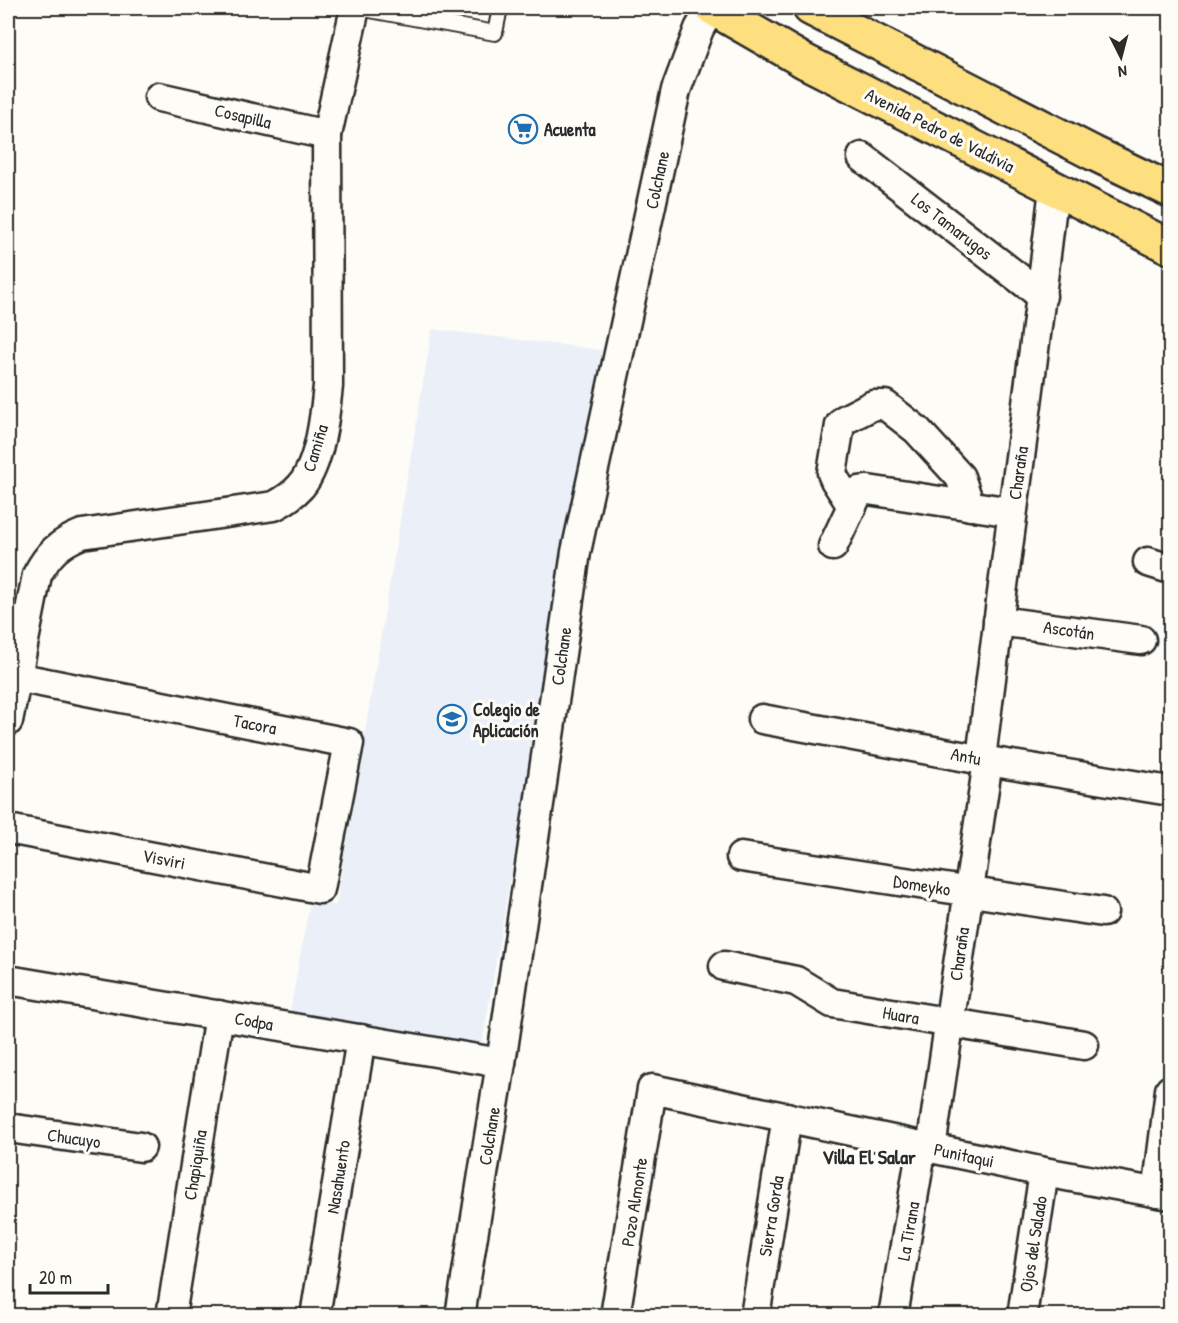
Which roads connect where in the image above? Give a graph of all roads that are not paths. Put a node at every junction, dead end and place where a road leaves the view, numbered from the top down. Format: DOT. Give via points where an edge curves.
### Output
graph roads {
  1 [pos="357,8"];
  2 [pos="500,8"];
  3 [pos="712,8"];
  4 [pos="830,12"];
  5 [pos="159,97"];
  6 [pos="327,135"];
  7 [pos="862,157"];
  8 [pos="1054,188"];
  9 [pos="1170,190"];
  10 [pos="1090,206"];
  11 [pos="1170,229"];
  12 [pos="1170,247"];
  13 [pos="1042,296"];
  14 [pos="852,506"];
  15 [pos="970,506"];
  16 [pos="1012,512"];
  17 [pos="833,546"];
  18 [pos="998,621"];
  19 [pos="1141,640"];
  20 [pos="16,676"];
  21 [pos="762,719"];
  22 [pos="8,721"];
  23 [pos="984,760"];
  24 [pos="1170,791"];
  25 [pos="8,829"];
  26 [pos="741,857"];
  27 [pos="320,889"];
  28 [pos="968,892"];
  29 [pos="1104,912"];
  30 [pos="724,966"];
  31 [pos="8,980"];
  32 [pos="219,1015"];
  33 [pos="949,1023"];
  34 [pos="361,1039"];
  35 [pos="1084,1045"];
  36 [pos="501,1063"];
  37 [pos="652,1089"];
  38 [pos="1170,1090"];
  39 [pos="787,1117"];
  40 [pos="8,1128"];
  41 [pos="927,1147"];
  42 [pos="141,1148"];
  43 [pos="1044,1172"];
  44 [pos="1164,1194"];
  45 [pos="171,1316"];
  46 [pos="315,1316"];
  47 [pos="460,1316"];
  48 [pos="615,1316"];
  49 [pos="755,1316"];
  50 [pos="893,1316"];
  51 [pos="1022,1316"];
  1 -- 2 [label="lane" via="495,33"];
  1 -- 6 [label="street, Camiña"];
  3 -- 8 [label="main road, Avenida Pedro de Valdivia" via="804,61"];
  3 -- 36 [label="street, Colchane" via="699,28 676,90 576,552"];
  4 -- 9 [label="main road"];
  5 -- 6 [label="street, Cosapilla"];
  6 -- 20 [label="street, Camiña" via="328,386 320,439 308,475 294,493 274,506 82,534 67,540 44,561 37,575"];
  7 -- 13 [label="street, Los Tamarugos"];
  8 -- 10 [label="main road, Avenida Pedro de Valdivia"];
  8 -- 13 [label="street, Charaña"];
  10 -- 11 [label="main road" via="1109,202"];
  10 -- 12 [label="main road, Avenida Pedro de Valdivia"];
  13 -- 16 [label="street, Charaña"];
  14 -- 15 [label="street" via="859,491 868,490"];
  14 -- 15 [label="street" via="832,473 840,425 873,405 885,405 917,430 960,477"];
  14 -- 17 [label="street"];
  15 -- 16 [label="street"];
  16 -- 18 [label="street, Charaña"];
  18 -- 19 [label="street, Ascotán"];
  18 -- 23 [label="street, Charaña"];
  20 -- 22 [label="street, Camiña"];
  20 -- 27 [label="street, Tacora" via="349,743"];
  21 -- 23 [label="street, Antu"];
  23 -- 24 [label="street, Antu"];
  23 -- 28 [label="street, Charaña"];
  25 -- 27 [label="street, Visviri"];
  26 -- 28 [label="street, Domeyko"];
  28 -- 29 [label="street, Domeyko"];
  28 -- 33 [label="street, Charaña"];
  30 -- 33 [label="street, Huara" via="796,981 832,1003"];
  31 -- 32 [label="street, Codpa"];
  32 -- 34 [label="street, Codpa"];
  32 -- 45 [label="street, Chapiquiña"];
  33 -- 35 [label="street, Huara"];
  33 -- 41 [label="street, Charaña"];
  34 -- 36 [label="street, Codpa"];
  34 -- 46 [label="street, Nasahuento"];
  36 -- 47 [label="street, Colchane"];
  37 -- 39 [label="street, Punitaqui"];
  37 -- 48 [label="street, Pozo Almonte"];
  38 -- 44 [label="street"];
  39 -- 41 [label="street, Punitaqui"];
  39 -- 49 [label="street, Sierra Gorda"];
  40 -- 42 [label="street, Chucuyo"];
  41 -- 43 [label="street, Punitaqui"];
  41 -- 50 [label="street, La Tirana"];
  43 -- 44 [label="street, Punitaqui"];
  43 -- 51 [label="street, Ojos del Salado"];
}
